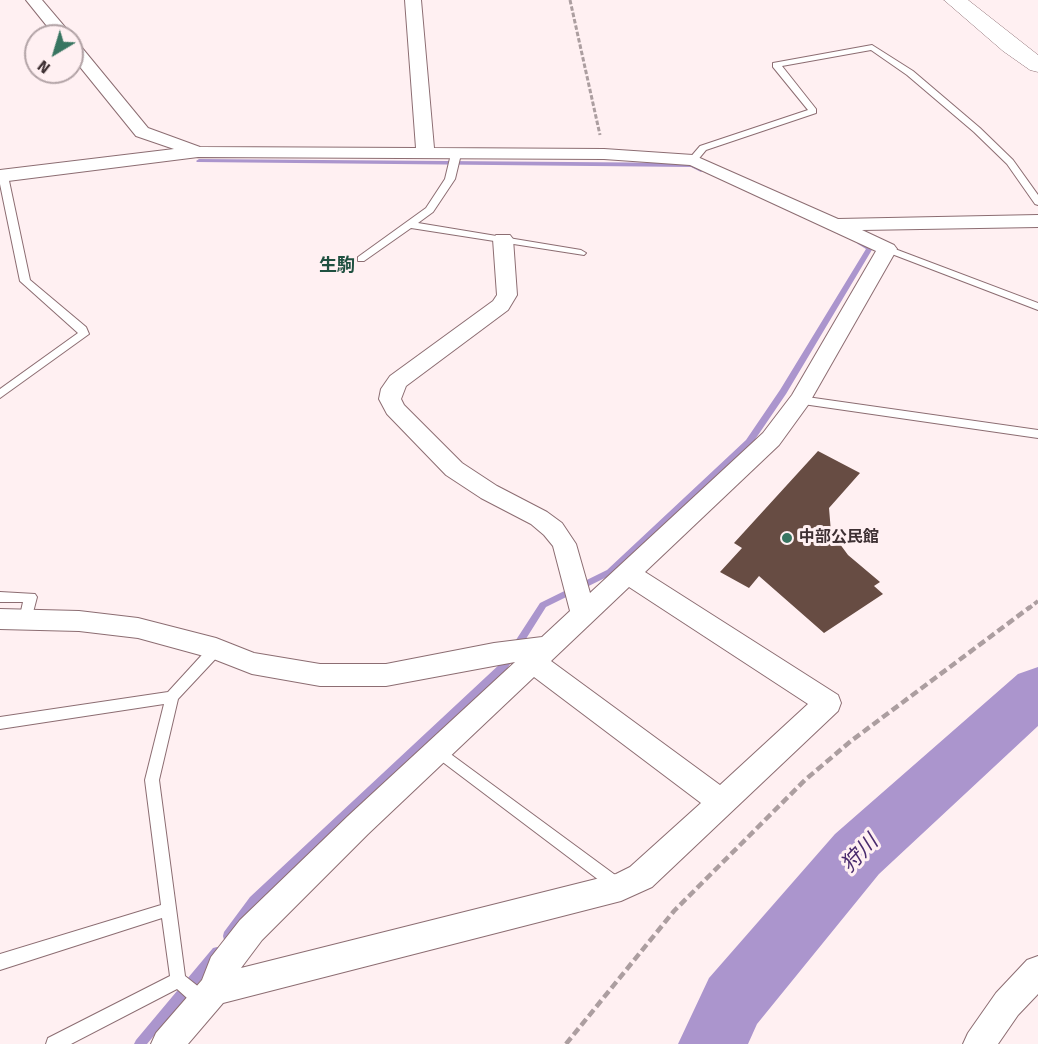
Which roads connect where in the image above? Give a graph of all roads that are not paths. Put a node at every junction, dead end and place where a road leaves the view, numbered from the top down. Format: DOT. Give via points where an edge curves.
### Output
graph roads {
  1 [pos="34,0"];
  2 [pos="413,0"];
  3 [pos="955,0"];
  4 [pos="54,24"];
  5 [pos="84,61"];
  6 [pos="1038,65"];
  7 [pos="198,152"];
  8 [pos="425,153"];
  9 [pos="456,154"];
  10 [pos="693,160"];
  11 [pos="2,176"];
  12 [pos="1038,202"];
  13 [pos="1038,221"];
  14 [pos="412,225"];
  15 [pos="832,226"];
  16 [pos="503,239"];
  17 [pos="887,249"];
  18 [pos="581,253"];
  19 [pos="361,259"];
  20 [pos="1038,307"];
  21 [pos="0,394"];
  22 [pos="800,400"];
  23 [pos="1038,434"];
  24 [pos="628,574"];
  25 [pos="0,597"];
  26 [pos="584,615"];
  27 [pos="13,619"];
  28 [pos="216,649"];
  29 [pos="543,654"];
  30 [pos="172,697"];
  31 [pos="0,723"];
  32 [pos="437,750"];
  33 [pos="721,802"];
  34 [pos="621,888"];
  35 [pos="170,909"];
  36 [pos="0,962"];
  37 [pos="1037,975"];
  38 [pos="178,980"];
  39 [pos="208,995"];
  40 [pos="54,1044"];
  41 [pos="167,1044"];
  42 [pos="980,1044"];
  1 -- 4 [label="street"];
  2 -- 8 [label="street"];
  3 -- 6 [label="street"];
  5 -- 7 [label="street" via="142,132"];
  7 -- 8 [label="street"];
  7 -- 11 [label="street"];
  8 -- 9 [label="street"];
  9 -- 10 [label="street" via="604,154"];
  9 -- 14 [label="lane" via="450,179 430,210"];
  10 -- 12 [label="lane" via="703,148 813,111 776,65 872,47 910,73 977,130 1010,162"];
  10 -- 15 [label="street"];
  11 -- 21 [label="lane" via="25,281 84,334"];
  13 -- 15 [label="street"];
  14 -- 16 [label="lane"];
  14 -- 19 [label="lane"];
  15 -- 17 [label="street"];
  16 -- 18 [label="lane"];
  16 -- 26 [label="street" via="507,295 501,305 398,381 390,399 395,409 454,469 553,529 564,544"];
  17 -- 20 [label="lane"];
  17 -- 22 [label="street"];
  22 -- 23 [label="lane"];
  22 -- 24 [label="street" via="771,439"];
  24 -- 26 [label="street"];
  24 -- 33 [label="street" via="828,703"];
  25 -- 27 [label="lane" via="31,597"];
  26 -- 29 [label="street"];
  27 -- 28 [label="street" via="138,628"];
  28 -- 29 [label="street" via="252,663 320,675 386,675 494,654"];
  28 -- 30 [label="lane"];
  29 -- 32 [label="street"];
  29 -- 33 [label="street"];
  30 -- 31 [label="lane"];
  30 -- 35 [label="lane" via="152,780"];
  32 -- 34 [label="lane"];
  32 -- 39 [label="street" via="251,930 222,968"];
  33 -- 34 [label="street" via="641,877"];
  34 -- 39 [label="street"];
  35 -- 36 [label="lane"];
  35 -- 38 [label="lane"];
  37 -- 42 [label="street" via="1007,1004"];
  38 -- 39 [label="lane"];
  38 -- 40 [label="lane"];
  39 -- 41 [label="street"];
}
